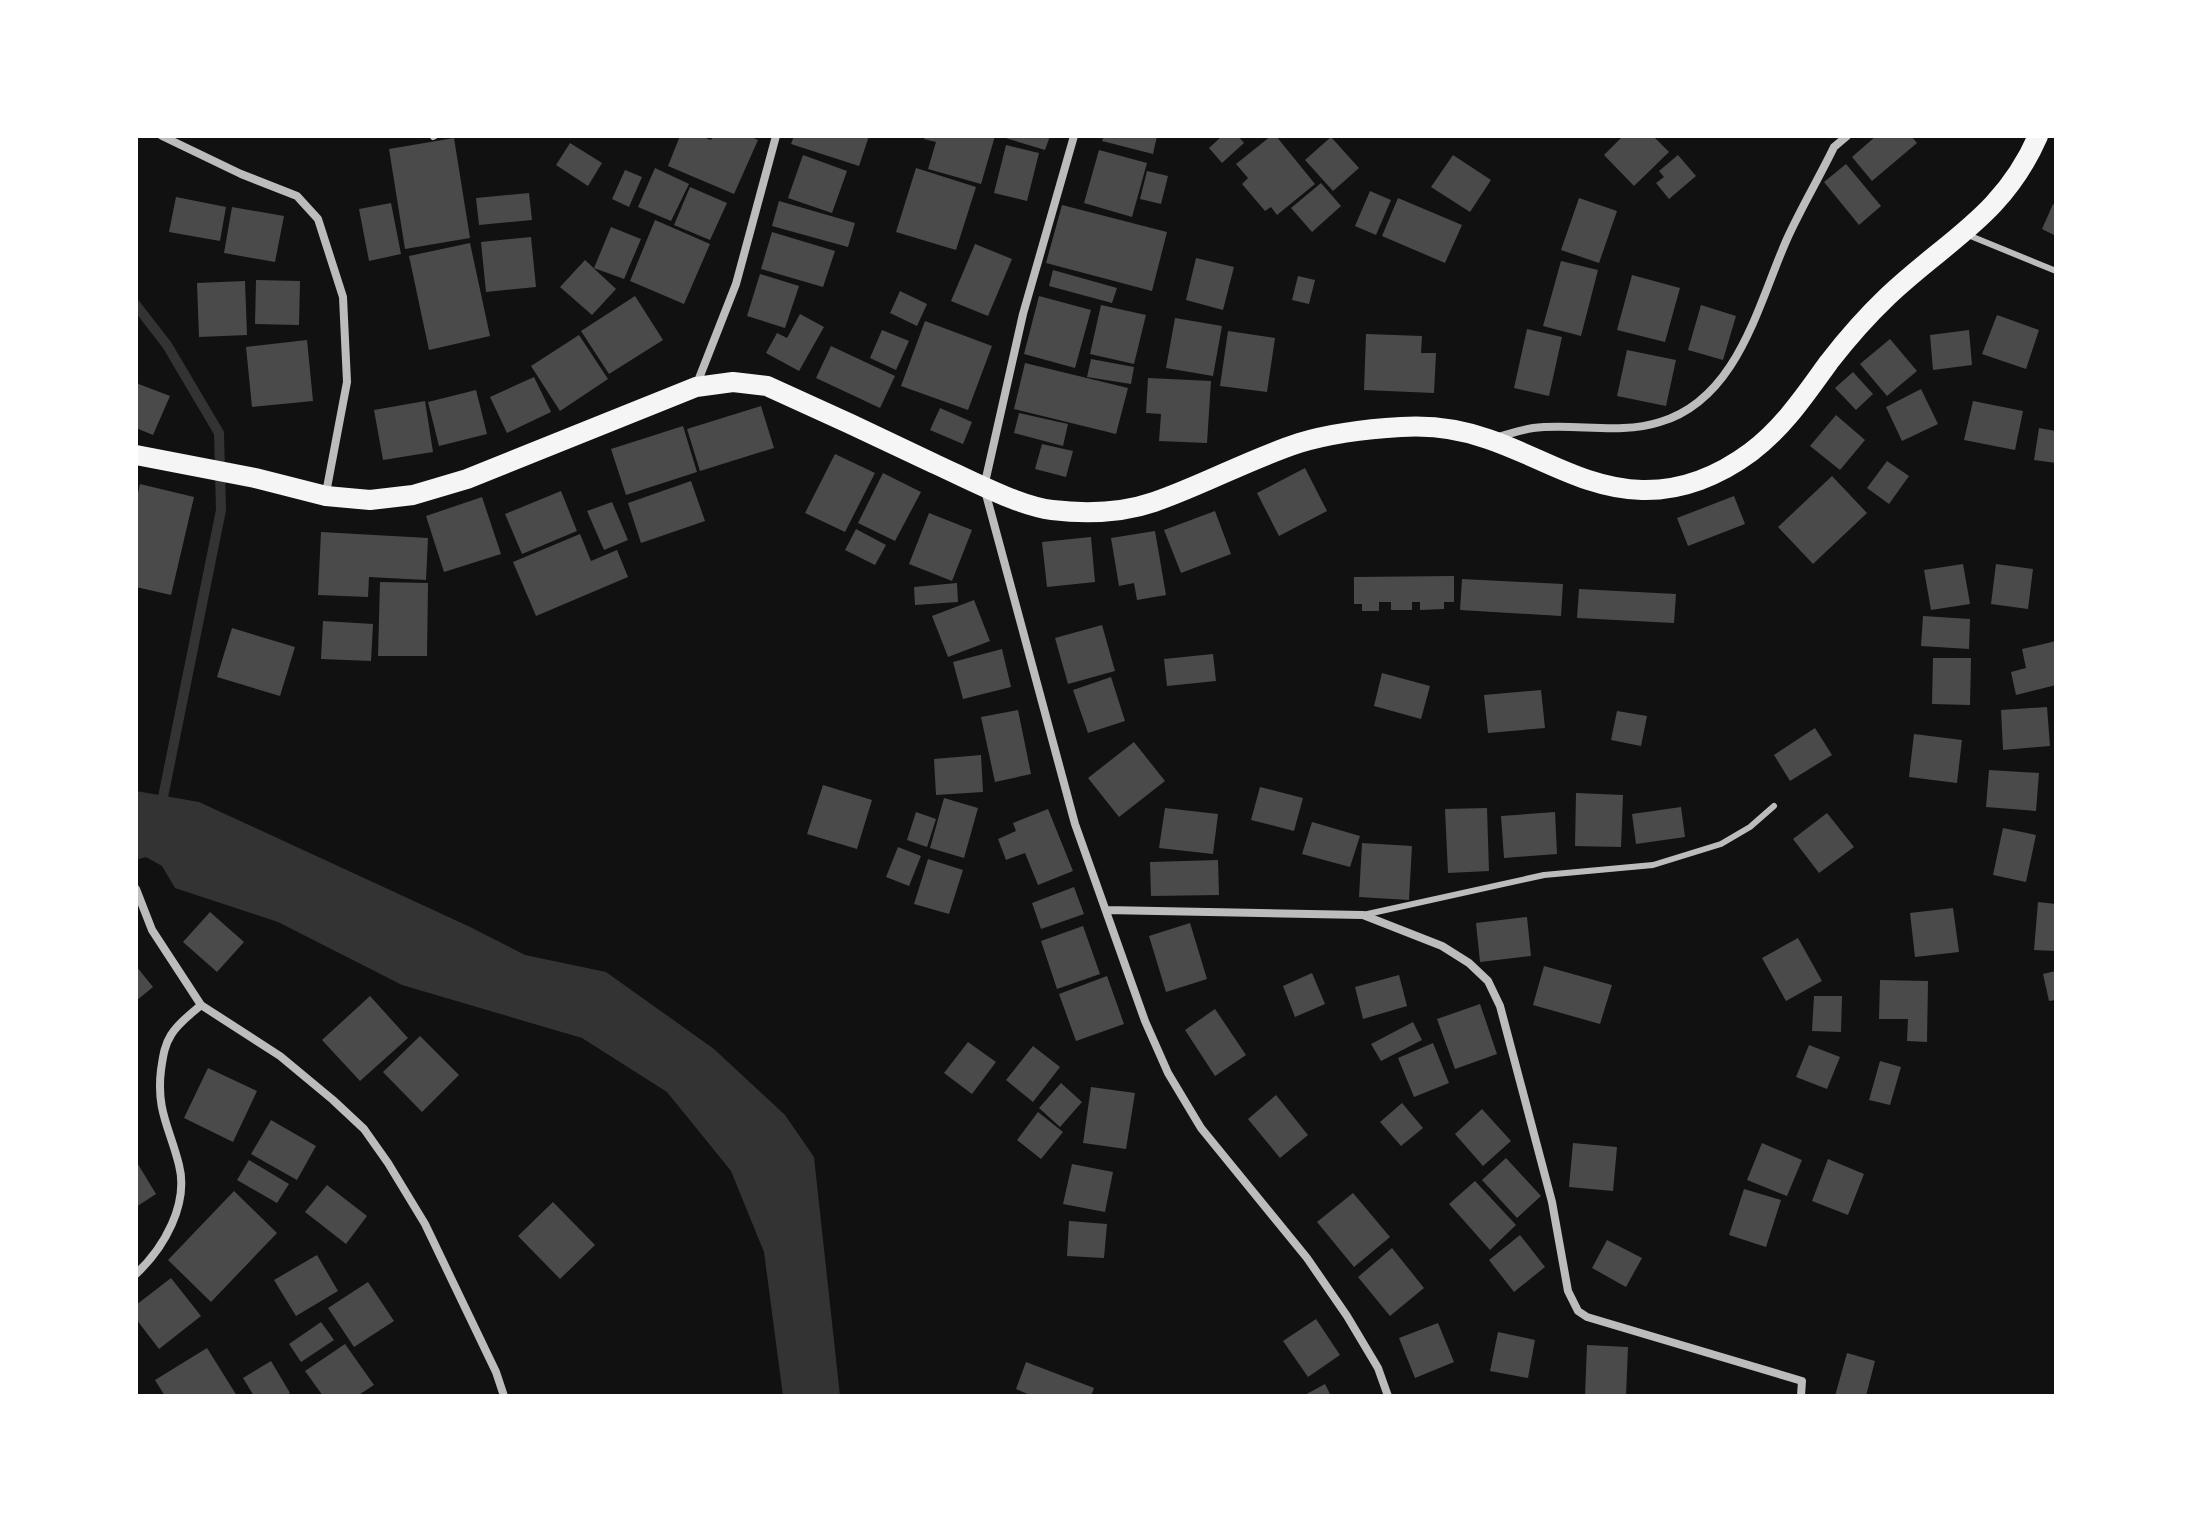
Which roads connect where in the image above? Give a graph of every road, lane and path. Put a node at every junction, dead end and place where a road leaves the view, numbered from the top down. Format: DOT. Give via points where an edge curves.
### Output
graph roads {
  1 [pos="162,136"];
  2 [pos="776,136"];
  3 [pos="1074,136"];
  4 [pos="1847,136"];
  5 [pos="2038,136"];
  6 [pos="1965,233"];
  7 [pos="2056,271"];
  8 [pos="696,387"];
  9 [pos="1489,439"];
  10 [pos="136,455"];
  11 [pos="984,487"];
  12 [pos="326,496"];
  13 [pos="1774,806"];
  14 [pos="136,889"];
  15 [pos="1106,910"];
  16 [pos="1363,915"];
  17 [pos="201,1005"];
  18 [pos="136,1274"];
  19 [pos="504,1396"];
  20 [pos="1388,1396"];
  21 [pos="1801,1396"];
  1 -- 12 [label="street" via="297,196 318,219 343,297 347,382"];
  2 -- 8 [label="street" via="736,284"];
  3 -- 11 [label="street" via="1023,314"];
  4 -- 9 [label="street" via="1834,147 1788,237 1739,353 1702,400 1684,413 1643,427 1533,428"];
  5 -- 6 [label="main road" via="2004,194"];
  6 -- 7 [label="lane"];
  6 -- 9 [label="main road" via="1888,296 1832,358 1786,422 1716,474 1673,490 1638,491 1567,473"];
  8 -- 11 [label="main road" via="733,382 767,386"];
  8 -- 12 [label="main road" via="467,479 413,495 370,500"];
  9 -- 11 [label="main road" via="1442,427 1349,431 1299,443 1123,510 1048,509"];
  10 -- 12 [label="main road"];
  11 -- 15 [label="street" via="1075,824"];
  13 -- 16 [label="lane" via="1721,844 1653,865 1544,875"];
  14 -- 17 [label="street" via="152,930"];
  15 -- 16 [label="street"];
  15 -- 20 [label="street" via="1168,1073 1201,1128 1331,1293 1378,1368"];
  16 -- 21 [label="street" via="1442,946 1488,981 1500,1006 1552,1202 1568,1291 1578,1311 1802,1381"];
  17 -- 18 [label="street" via="172,1032 164,1049 159,1090 181,1193 175,1218"];
  17 -- 19 [label="street" via="280,1056 364,1129 425,1224"];
}
